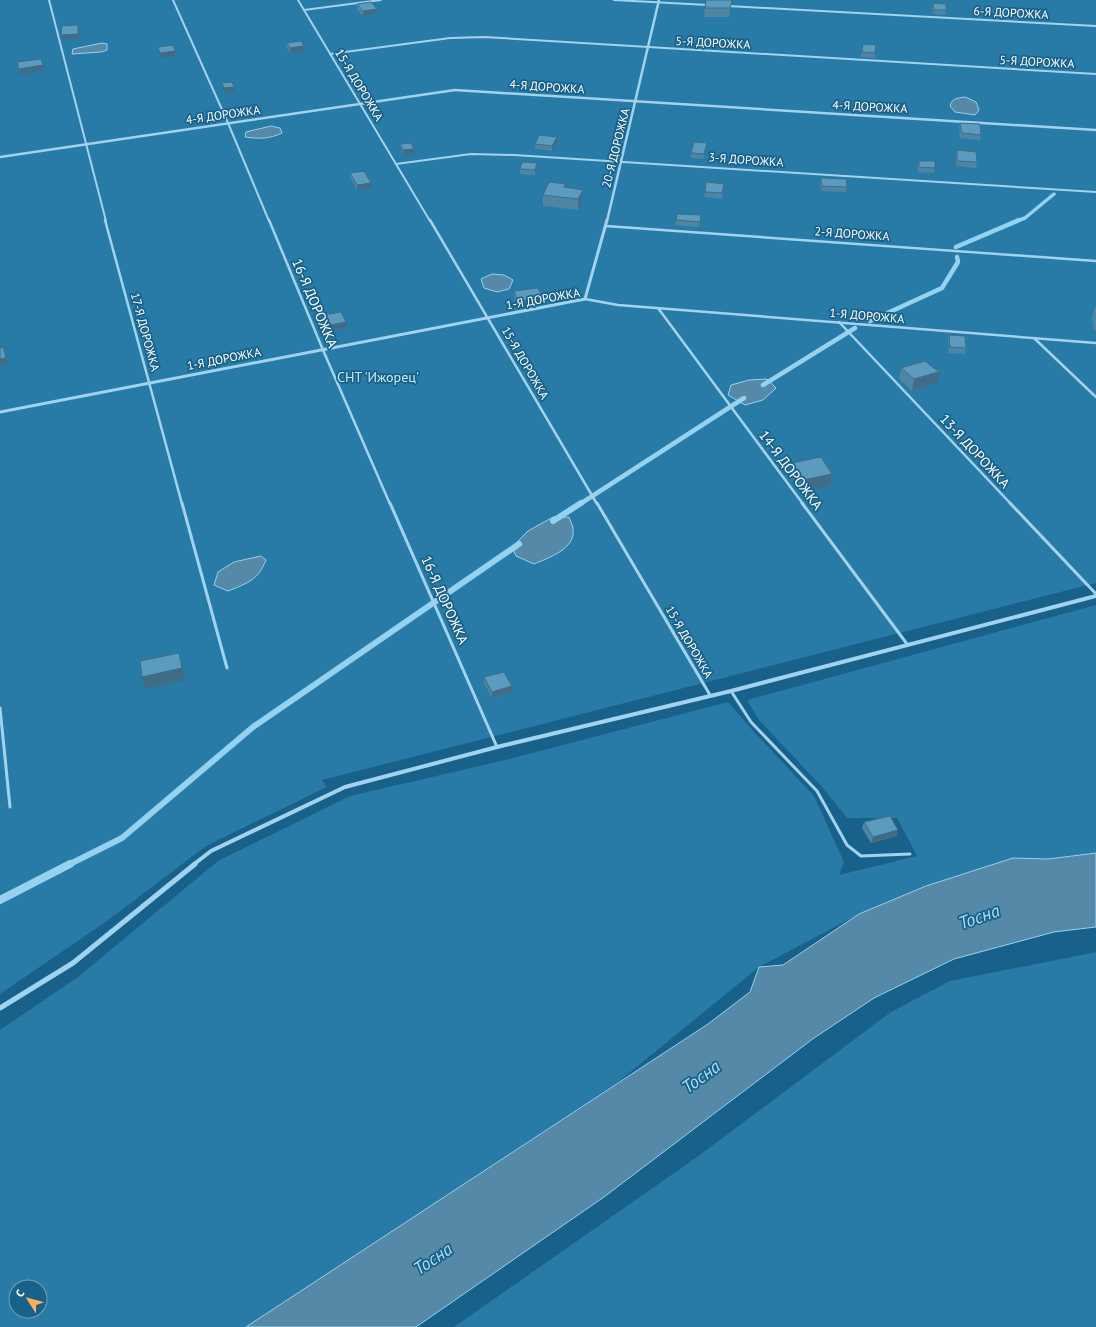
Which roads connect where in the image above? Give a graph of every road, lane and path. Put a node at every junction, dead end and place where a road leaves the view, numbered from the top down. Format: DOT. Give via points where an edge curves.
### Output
graph roads {
  1 [pos="49,0"];
  2 [pos="173,0"];
  3 [pos="298,0"];
  4 [pos="381,0"];
  5 [pos="614,0"];
  6 [pos="659,1"];
  7 [pos="714,6"];
  8 [pos="722,6"];
  9 [pos="304,10"];
  10 [pos="1096,26"];
  11 [pos="648,48"];
  12 [pos="330,54"];
  13 [pos="1096,74"];
  14 [pos="636,102"];
  15 [pos="360,104"];
  16 [pos="228,123"];
  17 [pos="1096,130"];
  18 [pos="85,145"];
  19 [pos="0,157"];
  20 [pos="622,161"];
  21 [pos="396,164"];
  22 [pos="1096,192"];
  23 [pos="606,226"];
  24 [pos="1096,261"];
  25 [pos="585,299"];
  26 [pos="658,308"];
  27 [pos="488,318"];
  28 [pos="839,322"];
  29 [pos="1034,338"];
  30 [pos="1096,343"];
  31 [pos="323,350"];
  32 [pos="150,383"];
  33 [pos="1096,397"];
  34 [pos="0,412"];
  35 [pos="1096,595"];
  36 [pos="907,644"];
  37 [pos="227,668"];
  38 [pos="731,690"];
  39 [pos="710,695"];
  40 [pos="0,708"];
  41 [pos="497,747"];
  42 [pos="10,807"];
  43 [pos="910,854"];
  44 [pos="0,1008"];
  1 -- 18 [label="lane, 17-Я ДОРОЖКА"];
  2 -- 16 [label="lane, 16-Я ДОРОЖКА"];
  3 -- 9 [label="lane, 15-Я ДОРОЖКА"];
  4 -- 9 [label="lane"];
  5 -- 6 [label="lane"];
  6 -- 7 [label="lane"];
  6 -- 11 [label="street, 20-Я ДОРОЖКА"];
  8 -- 10 [label="lane, 6-Я ДОРОЖКА"];
  9 -- 12 [label="lane, 15-Я ДОРОЖКА"];
  11 -- 12 [label="lane, 5-Я ДОРОЖКА" via="450,38"];
  11 -- 13 [label="lane, 5-Я ДОРОЖКА"];
  11 -- 14 [label="street, 20-Я ДОРОЖКА"];
  12 -- 15 [label="lane, 15-Я ДОРОЖКА"];
  14 -- 15 [label="street, 4-Я ДОРОЖКА" via="455,90"];
  14 -- 17 [label="street, 4-Я ДОРОЖКА"];
  14 -- 20 [label="street, 20-Я ДОРОЖКА"];
  15 -- 16 [label="street, 4-Я ДОРОЖКА"];
  15 -- 21 [label="lane, 15-Я ДОРОЖКА"];
  16 -- 18 [label="street, 4-Я ДОРОЖКА"];
  16 -- 31 [label="lane, 16-Я ДОРОЖКА"];
  18 -- 19 [label="street, 4-Я ДОРОЖКА"];
  18 -- 32 [label="lane, 17-Я ДОРОЖКА"];
  20 -- 21 [label="lane, 3-Я ДОРОЖКА" via="471,154"];
  20 -- 22 [label="lane, 3-Я ДОРОЖКА"];
  20 -- 23 [label="street, 20-Я ДОРОЖКА"];
  21 -- 27 [label="lane, 15-Я ДОРОЖКА"];
  23 -- 24 [label="lane, 2-Я ДОРОЖКА"];
  23 -- 25 [label="street, 20-Я ДОРОЖКА"];
  25 -- 26 [label="lane, 1-Я ДОРОЖКА"];
  25 -- 27 [label="street, 1-Я ДОРОЖКА"];
  26 -- 28 [label="lane, 1-Я ДОРОЖКА"];
  26 -- 36 [label="lane, 14-Я ДОРОЖКА"];
  27 -- 31 [label="street, 1-Я ДОРОЖКА"];
  27 -- 39 [label="lane, 15-Я ДОРОЖКА"];
  28 -- 29 [label="lane, 1-Я ДОРОЖКА"];
  28 -- 35 [label="lane, 13-Я ДОРОЖКА"];
  29 -- 30 [label="lane, 1-Я ДОРОЖКА"];
  29 -- 33 [label="lane"];
  31 -- 32 [label="street, 1-Я ДОРОЖКА"];
  31 -- 41 [label="lane, 16-Я ДОРОЖКА"];
  32 -- 34 [label="street, 1-Я ДОРОЖКА"];
  32 -- 37 [label="lane, 17-Я ДОРОЖКА"];
  35 -- 36 [label="street"];
  36 -- 38 [label="street"];
  38 -- 39 [label="street"];
  38 -- 43 [label="lane" via="752,722 817,791 847,845 861,856"];
  39 -- 41 [label="street"];
  40 -- 42 [label="lane"];
  41 -- 44 [label="street" via="345,787 211,851 73,963"];
}
